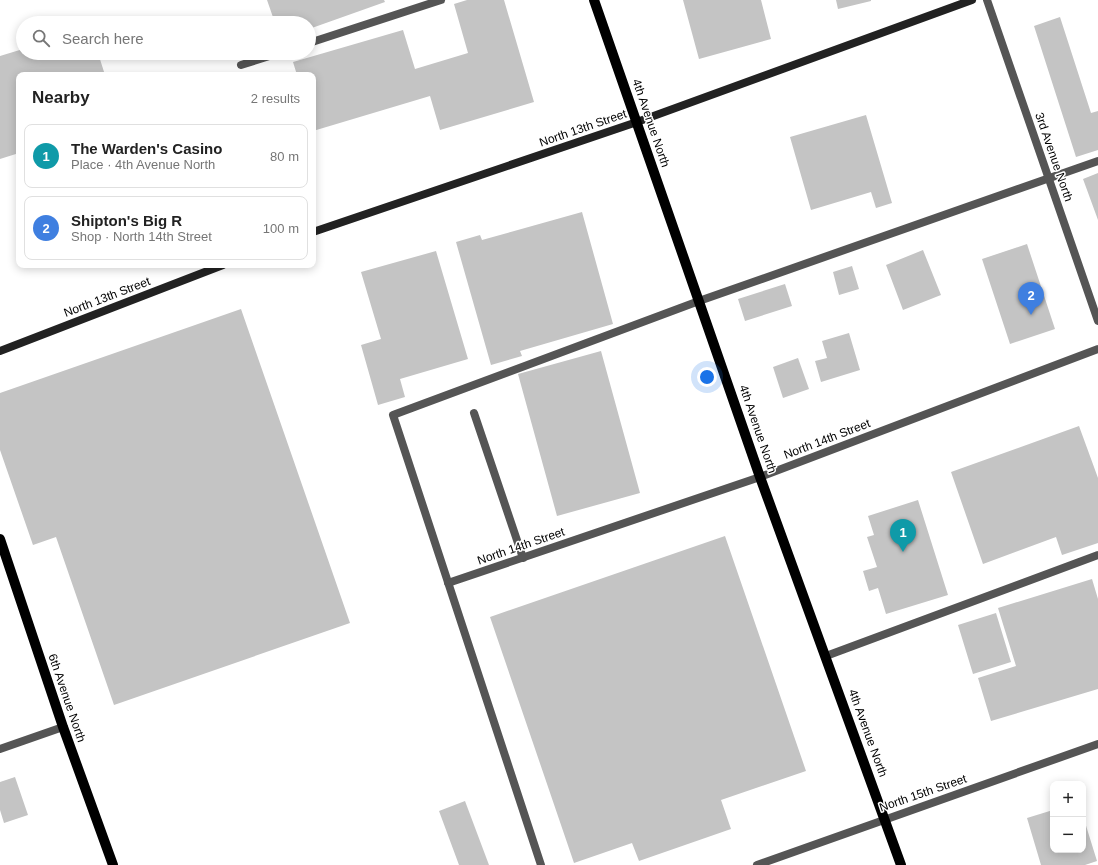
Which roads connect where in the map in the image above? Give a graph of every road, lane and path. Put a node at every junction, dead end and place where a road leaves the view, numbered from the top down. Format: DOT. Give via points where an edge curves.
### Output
graph roads {
  1 [pos="441,0"];
  2 [pos="594,0"];
  3 [pos="972,0"];
  4 [pos="987,0"];
  5 [pos="316,41"];
  6 [pos="257,60"];
  7 [pos="241,65"];
  8 [pos="637,122"];
  9 [pos="1098,161"];
  10 [pos="1048,179"];
  11 [pos="316,231"];
  12 [pos="215,268"];
  13 [pos="700,301"];
  14 [pos="1098,321"];
  15 [pos="1098,349"];
  16 [pos="0,351"];
  17 [pos="474,413"];
  18 [pos="760,477"];
  19 [pos="0,538"];
  20 [pos="2,550"];
  21 [pos="1098,556"];
  22 [pos="523,558"];
  23 [pos="448,583"];
  24 [pos="826,656"];
  25 [pos="63,727"];
  26 [pos="1098,744"];
  27 [pos="0,749"];
  28 [pos="885,819"];
  29 [pos="114,865"];
  30 [pos="541,865"];
  31 [pos="757,865"];
  32 [pos="901,865"];
  1 -- 5 [label="street"];
  2 -- 8 [label="main road, 4th Avenue North"];
  3 -- 8 [label="street, North 13th Street"];
  4 -- 10 [label="street, 3rd Avenue North"];
  6 -- 7 [label="street"];
  8 -- 11 [label="street, North 13th Street"];
  8 -- 13 [label="main road, 4th Avenue North"];
  9 -- 10 [label="street"];
  10 -- 13 [label="street"];
  10 -- 14 [label="street, 3rd Avenue North"];
  12 -- 16 [label="street, North 13th Street"];
  13 -- 18 [label="main road, 4th Avenue North"];
  13 -- 23 [label="street" via="393,415"];
  15 -- 18 [label="street, North 14th Street"];
  17 -- 22 [label="street"];
  18 -- 22 [label="street, North 14th Street"];
  18 -- 24 [label="main road, 4th Avenue North"];
  19 -- 20 [label="main road, 6th Avenue North"];
  20 -- 25 [label="main road, 6th Avenue North"];
  21 -- 24 [label="street"];
  22 -- 23 [label="street, North 14th Street"];
  23 -- 30 [label="street"];
  24 -- 28 [label="main road, 4th Avenue North"];
  25 -- 27 [label="street"];
  25 -- 29 [label="main road, 6th Avenue North"];
  26 -- 28 [label="street, North 15th Street"];
  28 -- 31 [label="street, North 15th Street"];
  28 -- 32 [label="main road, 4th Avenue North"];
}
